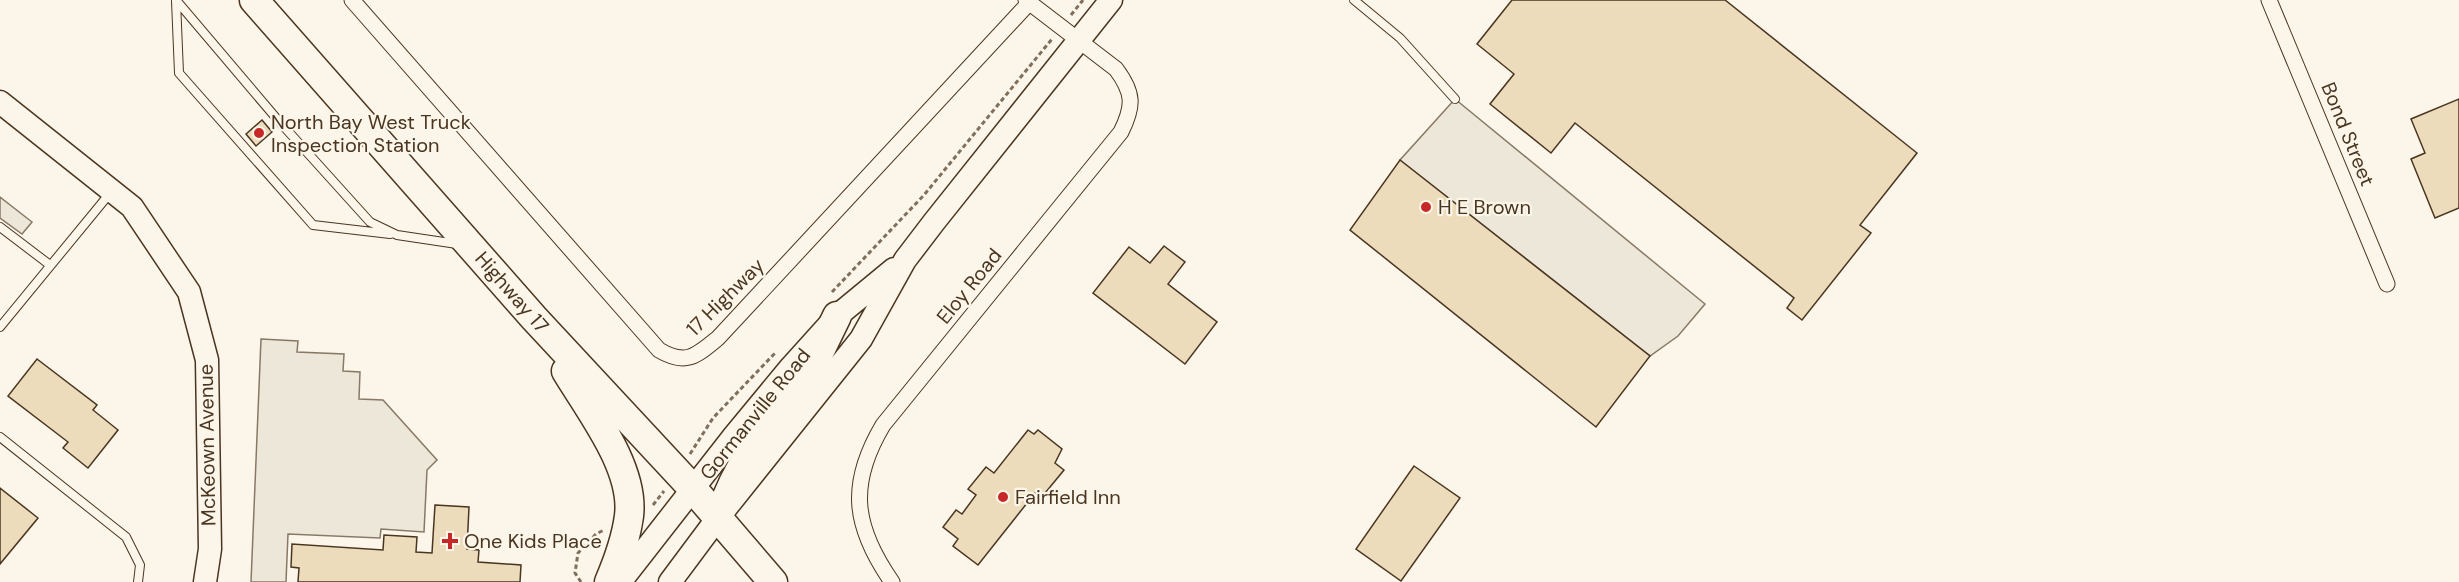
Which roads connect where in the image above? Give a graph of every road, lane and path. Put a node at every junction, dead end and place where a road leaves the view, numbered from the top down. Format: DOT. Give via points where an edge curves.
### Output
graph roads {
  1 [pos="254,0"];
  2 [pos="352,0"];
  3 [pos="1083,0"];
  4 [pos="1111,0"];
  5 [pos="1354,0"];
  6 [pos="2269,0"];
  7 [pos="176,1"];
  8 [pos="1027,1"];
  9 [pos="1071,34"];
  10 [pos="1455,99"];
  11 [pos="0,102"];
  12 [pos="112,190"];
  13 [pos="0,226"];
  14 [pos="397,235"];
  15 [pos="471,246"];
  16 [pos="905,260"];
  17 [pos="50,265"];
  18 [pos="2387,284"];
  19 [pos="832,307"];
  20 [pos="534,318"];
  21 [pos="0,327"];
  22 [pos="778,349"];
  23 [pos="0,437"];
  24 [pos="686,482"];
  25 [pos="717,519"];
  26 [pos="138,582"];
  27 [pos="205,582"];
  28 [pos="609,582"];
  29 [pos="620,582"];
  30 [pos="670,582"];
  31 [pos="773,582"];
  32 [pos="892,582"];
  1 -- 15 [label="highway, Highway 17"];
  2 -- 8 [label="street, 17 Highway" via="659,350 681,359 691,357 718,338"];
  3 -- 9 [label="path"];
  4 -- 9 [label="main road, Gormanville Road"];
  5 -- 10 [label="lane" via="1400,38"];
  6 -- 18 [label="street, Bond Street"];
  7 -- 14 [label="lane" via="370,222"];
  7 -- 14 [label="lane" via="179,73 313,225"];
  8 -- 9 [label="street, Eloy Road"];
  9 -- 16 [label="main road, Gormanville Road"];
  9 -- 19 [label="path" via="924,195"];
  9 -- 32 [label="street, Eloy Road" via="1116,69 1126,82 1131,98 1130,115 1121,132 883,425 871,445 859,487 860,507 872,549"];
  11 -- 12 [label="main road, McKeown Avenue"];
  12 -- 17 [label="lane"];
  12 -- 27 [label="main road, McKeown Avenue" via="132,207 189,292 207,360 210,549"];
  13 -- 17 [label="lane"];
  14 -- 15 [label="lane"];
  15 -- 20 [label="highway, Highway 17"];
  16 -- 19 [label="main road, Gormanville Road"];
  16 -- 25 [label="main road, Gormanville Road" via="861,339"];
  17 -- 21 [label="lane"];
  19 -- 24 [label="main road, Gormanville Road" via="741,428"];
  19 -- 25 [label="highway" via="806,380 750,451"];
  20 -- 24 [label="highway, Highway 17"];
  20 -- 28 [label="highway" via="622,466 629,514"];
  22 -- 24 [label="path" via="713,418"];
  23 -- 26 [label="lane" via="126,537 140,565"];
  24 -- 25 [label="highway, Highway 17"];
  24 -- 29 [label="main road, Gormanville Road"];
  25 -- 30 [label="main road, Gormanville Road"];
  25 -- 31 [label="highway, Highway 17"];
}
